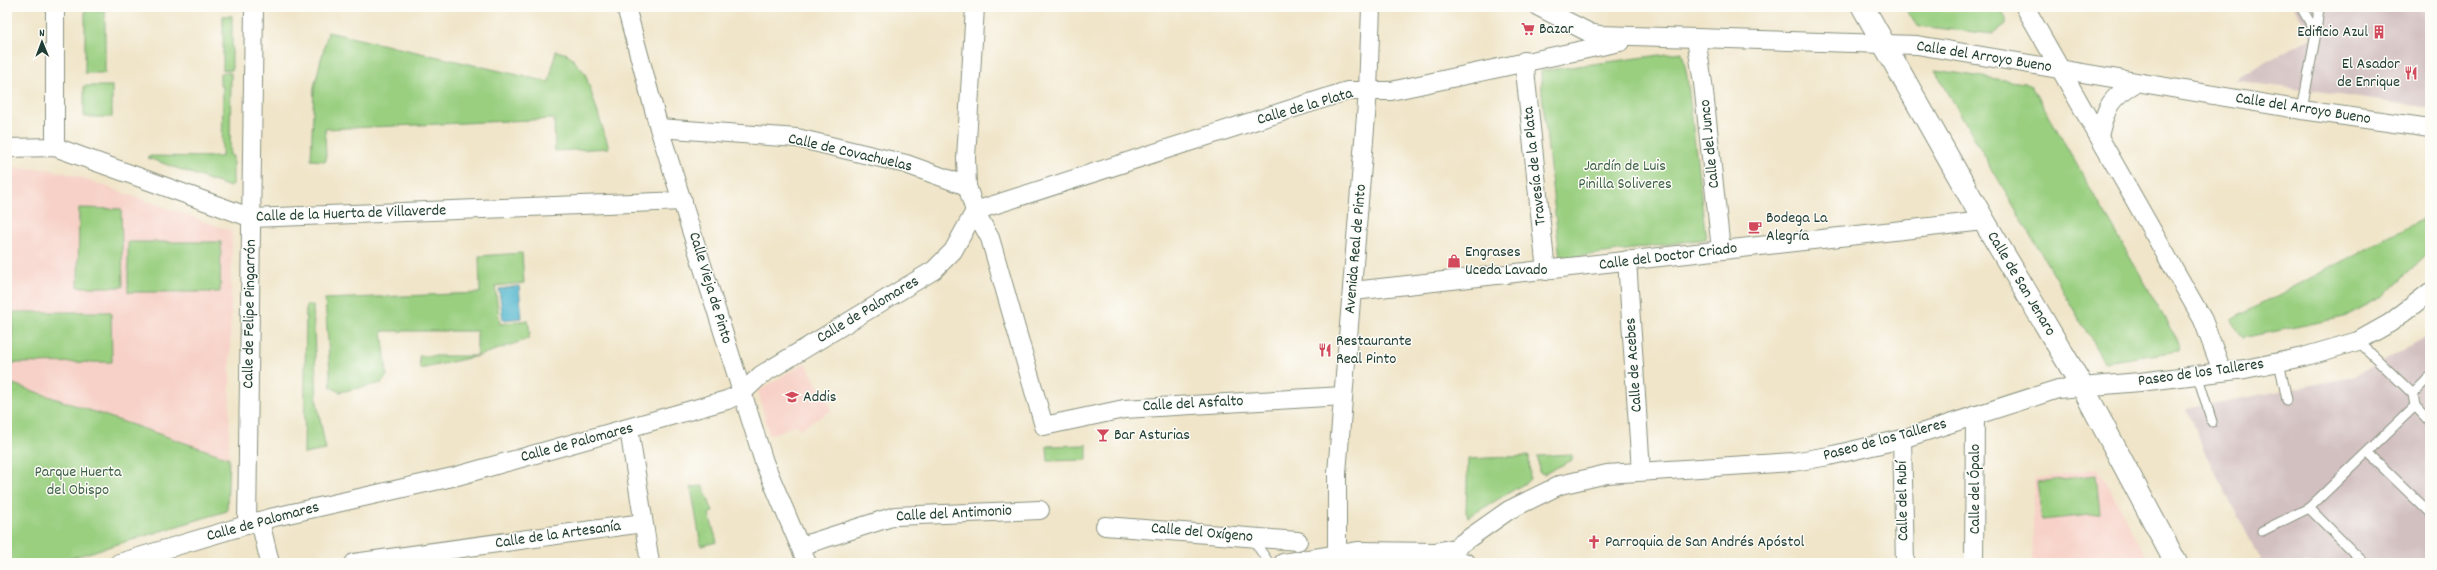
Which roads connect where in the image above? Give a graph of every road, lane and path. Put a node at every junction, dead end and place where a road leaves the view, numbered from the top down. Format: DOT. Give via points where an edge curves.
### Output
graph roads {
  1 [pos="55,7"];
  2 [pos="254,7"];
  3 [pos="626,7"];
  4 [pos="975,7"];
  5 [pos="1371,7"];
  6 [pos="1539,7"];
  7 [pos="1863,7"];
  8 [pos="2025,7"];
  9 [pos="2301,7"];
  10 [pos="2320,7"];
  11 [pos="2316,33"];
  12 [pos="1642,38"];
  13 [pos="1696,39"];
  14 [pos="1882,43"];
  15 [pos="1524,61"];
  16 [pos="2061,69"];
  17 [pos="2136,83"];
  18 [pos="1368,91"];
  19 [pos="2302,110"];
  20 [pos="659,128"];
  21 [pos="2430,128"];
  22 [pos="2098,136"];
  23 [pos="56,147"];
  24 [pos="7,148"];
  25 [pos="967,186"];
  26 [pos="683,202"];
  27 [pos="975,212"];
  28 [pos="252,218"];
  29 [pos="1984,221"];
  30 [pos="1722,250"];
  31 [pos="1627,260"];
  32 [pos="1546,271"];
  33 [pos="1353,291"];
  34 [pos="2430,292"];
  35 [pos="2358,341"];
  36 [pos="2280,362"];
  37 [pos="2222,371"];
  38 [pos="2197,374"];
  39 [pos="2430,377"];
  40 [pos="2082,386"];
  41 [pos="742,393"];
  42 [pos="2413,394"];
  43 [pos="1343,396"];
  44 [pos="2287,400"];
  45 [pos="2414,406"];
  46 [pos="1975,415"];
  47 [pos="2212,422"];
  48 [pos="2430,422"];
  49 [pos="629,429"];
  50 [pos="1902,439"];
  51 [pos="2368,453"];
  52 [pos="1641,471"];
  53 [pos="2309,508"];
  54 [pos="1040,510"];
  55 [pos="2430,513"];
  56 [pos="253,523"];
  57 [pos="643,523"];
  58 [pos="1105,526"];
  59 [pos="2262,532"];
  60 [pos="1251,537"];
  61 [pos="1298,541"];
  62 [pos="801,546"];
  63 [pos="1435,552"];
  64 [pos="1337,559"];
  65 [pos="119,563"];
  66 [pos="270,563"];
  67 [pos="354,563"];
  68 [pos="650,563"];
  69 [pos="807,563"];
  70 [pos="1269,563"];
  71 [pos="1283,563"];
  72 [pos="1467,563"];
  73 [pos="1905,563"];
  74 [pos="1974,563"];
  75 [pos="2176,563"];
  76 [pos="2364,563"];
  1 -- 23 [label="street"];
  2 -- 28 [label="street, Calle de Felipe Pingarrón"];
  3 -- 20 [label="street, Calle Vieja de Pinto"];
  4 -- 25 [label="street" via="966,158"];
  5 -- 18 [label="street, Avenida Real de Pinto"];
  6 -- 12 [label="street, Calle del Arroyo Bueno" via="1590,33"];
  7 -- 14 [label="street, Calle de San Jenaro"];
  8 -- 16 [label="street"];
  9 -- 11 [label="lane"];
  10 -- 11 [label="lane"];
  11 -- 19 [label="lane"];
  12 -- 13 [label="street, Calle del Arroyo Bueno"];
  12 -- 15 [label="street, Calle de la Plata"];
  13 -- 14 [label="street, Calle del Arroyo Bueno"];
  13 -- 30 [label="street, Calle del Junco"];
  14 -- 16 [label="street, Calle del Arroyo Bueno" via="1917,45"];
  14 -- 29 [label="street, Calle de San Jenaro"];
  15 -- 18 [label="street, Calle de la Plata" via="1391,92"];
  15 -- 32 [label="street, Travesía de la Plata"];
  16 -- 17 [label="street, Calle del Arroyo Bueno"];
  16 -- 22 [label="street"];
  17 -- 19 [label="street, Calle del Arroyo Bueno"];
  17 -- 22 [label="street" via="2118,93 2109,104"];
  18 -- 27 [label="street, Calle de la Plata" via="1347,91"];
  18 -- 33 [label="street, Avenida Real de Pinto"];
  19 -- 21 [label="street, Calle del Arroyo Bueno"];
  20 -- 25 [label="street, Calle de Covachuelas" via="797,138 906,164"];
  20 -- 26 [label="street, Calle Vieja de Pinto"];
  22 -- 37 [label="street" via="2203,320"];
  23 -- 24 [label="street, Calle de la Huerta de Villaverde"];
  23 -- 28 [label="street, Calle de la Huerta de Villaverde"];
  25 -- 27 [label="street"];
  26 -- 28 [label="street, Calle de la Huerta de Villaverde"];
  26 -- 41 [label="street, Calle Vieja de Pinto"];
  27 -- 41 [label="street, Calle de Palomares" via="953,251 934,270 761,375"];
  27 -- 43 [label="street, Calle del Asfalto" via="990,238 1044,426 1124,408"];
  28 -- 56 [label="street, Calle de Felipe Pingarrón"];
  29 -- 30 [label="street, Calle del Doctor Criado"];
  29 -- 40 [label="street, Calle de San Jenaro"];
  30 -- 31 [label="street, Calle del Doctor Criado"];
  31 -- 32 [label="street, Calle del Doctor Criado"];
  31 -- 52 [label="street, Calle de Acebes"];
  32 -- 33 [label="street, Calle del Doctor Criado"];
  33 -- 43 [label="street, Avenida Real de Pinto"];
  34 -- 35 [label="street, Paseo de los Talleres" via="2390,323"];
  35 -- 36 [label="street, Paseo de los Talleres"];
  35 -- 42 [label="lane"];
  36 -- 37 [label="street, Paseo de los Talleres"];
  36 -- 44 [label="lane"];
  37 -- 38 [label="street, Paseo de los Talleres"];
  38 -- 40 [label="street, Paseo de los Talleres" via="2140,382"];
  38 -- 47 [label="lane"];
  39 -- 42 [label="lane"];
  40 -- 46 [label="street, Paseo de los Talleres" via="2051,391"];
  40 -- 75 [label="street, Calle de San Jenaro"];
  41 -- 49 [label="street, Calle de Palomares" via="727,400"];
  41 -- 62 [label="street, Calle Vieja de Pinto" via="764,462"];
  42 -- 45 [label="lane"];
  43 -- 64 [label="street, Avenida Real de Pinto" via="1337,473"];
  45 -- 48 [label="lane"];
  45 -- 51 [label="lane"];
  46 -- 50 [label="street, Paseo de los Talleres"];
  46 -- 74 [label="street, Calle del Ópalo"];
  49 -- 56 [label="street, Calle de Palomares" via="457,476"];
  49 -- 57 [label="street"];
  50 -- 52 [label="street, Paseo de los Talleres" via="1793,462"];
  50 -- 73 [label="street, Calle del Rubí"];
  51 -- 53 [label="lane"];
  51 -- 55 [label="lane"];
  52 -- 63 [label="street, Paseo de los Talleres" via="1607,474 1560,485 1509,510 1455,548"];
  53 -- 59 [label="lane"];
  53 -- 76 [label="lane"];
  54 -- 62 [label="street, Calle del Antimonio" via="895,516"];
  56 -- 65 [label="street, Calle de Palomares"];
  56 -- 66 [label="street, Calle de Felipe Pingarrón"];
  57 -- 67 [label="street, Calle de la Artesanía"];
  57 -- 68 [label="street"];
  58 -- 60 [label="street, Calle del Oxígeno"];
  60 -- 61 [label="street, Calle del Oxígeno"];
  60 -- 70 [label="lane"];
  62 -- 69 [label="street, Calle Vieja de Pinto"];
  63 -- 64 [label="street, Paseo de los Talleres" via="1359,551"];
  63 -- 72 [label="street"];
  64 -- 71 [label="street, Paseo de los Talleres"];
}
